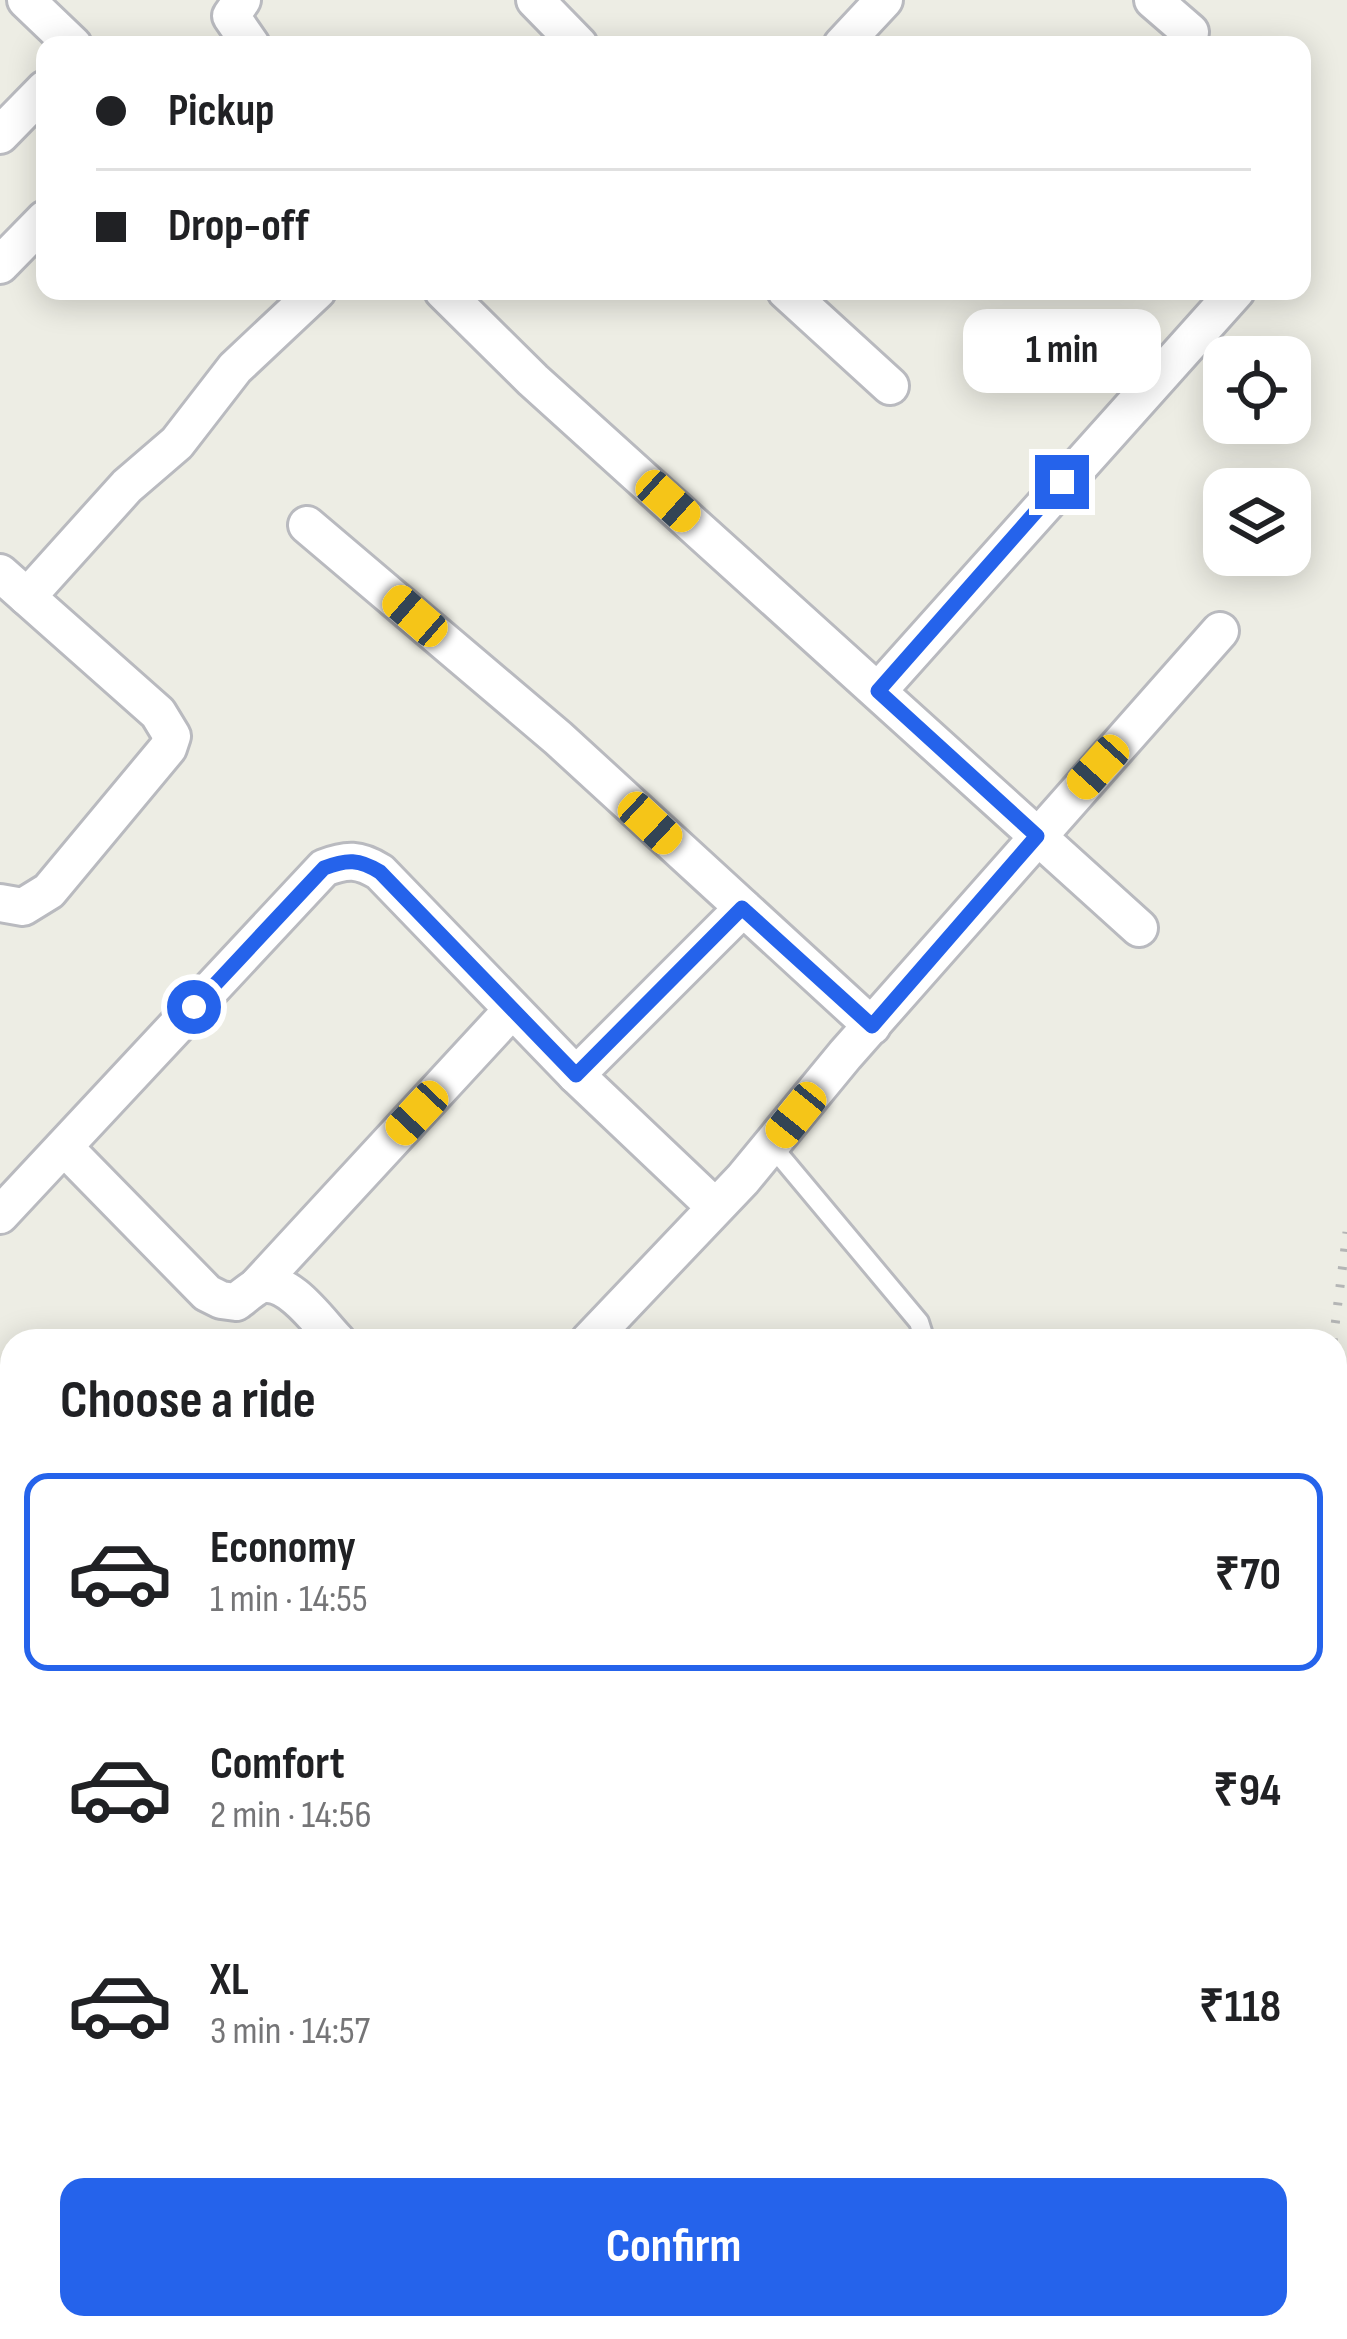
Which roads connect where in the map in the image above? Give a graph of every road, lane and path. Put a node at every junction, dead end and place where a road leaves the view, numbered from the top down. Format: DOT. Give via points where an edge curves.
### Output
graph roads {
  1 [pos="26,0"];
  2 [pos="242,0"];
  3 [pos="535,0"];
  4 [pos="884,0"];
  5 [pos="1153,0"];
  6 [pos="1190,32"];
  7 [pos="64,36"];
  8 [pos="245,36"];
  9 [pos="570,36"];
  10 [pos="850,36"];
  11 [pos="36,98"];
  12 [pos="0,135"];
  13 [pos="36,228"];
  14 [pos="0,266"];
  15 [pos="308,300"];
  16 [pos="451,300"];
  17 [pos="796,300"];
  18 [pos="1228,300"];
  19 [pos="890,386"];
  20 [pos="307,525"];
  21 [pos="14,585"];
  22 [pos="1220,631"];
  23 [pos="878,691"];
  24 [pos="1037,836"];
  25 [pos="0,903"];
  26 [pos="742,908"];
  27 [pos="1138,928"];
  28 [pos="512,1010"];
  29 [pos="872,1026"];
  30 [pos="576,1075"];
  31 [pos="771,1145"];
  32 [pos="64,1147"];
  33 [pos="715,1207"];
  34 [pos="0,1215"];
  35 [pos="258,1286"];
  36 [pos="325,1329"];
  37 [pos="600,1329"];
  38 [pos="921,1329"];
  1 -- 7 [label="street"];
  2 -- 8 [label="street" via="231,16"];
  3 -- 9 [label="street"];
  4 -- 10 [label="street"];
  5 -- 6 [label="street"];
  11 -- 12 [label="street"];
  13 -- 14 [label="street"];
  15 -- 21 [label="street" via="236,368 177,443"];
  16 -- 23 [label="street"];
  17 -- 19 [label="street"];
  18 -- 23 [label="street"];
  20 -- 26 [label="street" via="558,738"];
  21 -- 25 [label="street" via="158,713 172,742 49,891 23,907"];
  22 -- 24 [label="street"];
  23 -- 24 [label="street"];
  24 -- 27 [label="street"];
  24 -- 29 [label="street"];
  26 -- 29 [label="street"];
  26 -- 30 [label="street"];
  28 -- 30 [label="street"];
  28 -- 32 [label="street" via="380,872 343,861 324,868"];
  28 -- 35 [label="street"];
  29 -- 31 [label="street"];
  30 -- 33 [label="street"];
  31 -- 33 [label="street"];
  31 -- 38 [label="lane"];
  32 -- 34 [label="street"];
  32 -- 35 [label="street" via="207,1292 236,1302"];
  33 -- 37 [label="street"];
  35 -- 36 [label="street" via="288,1291"];
}
